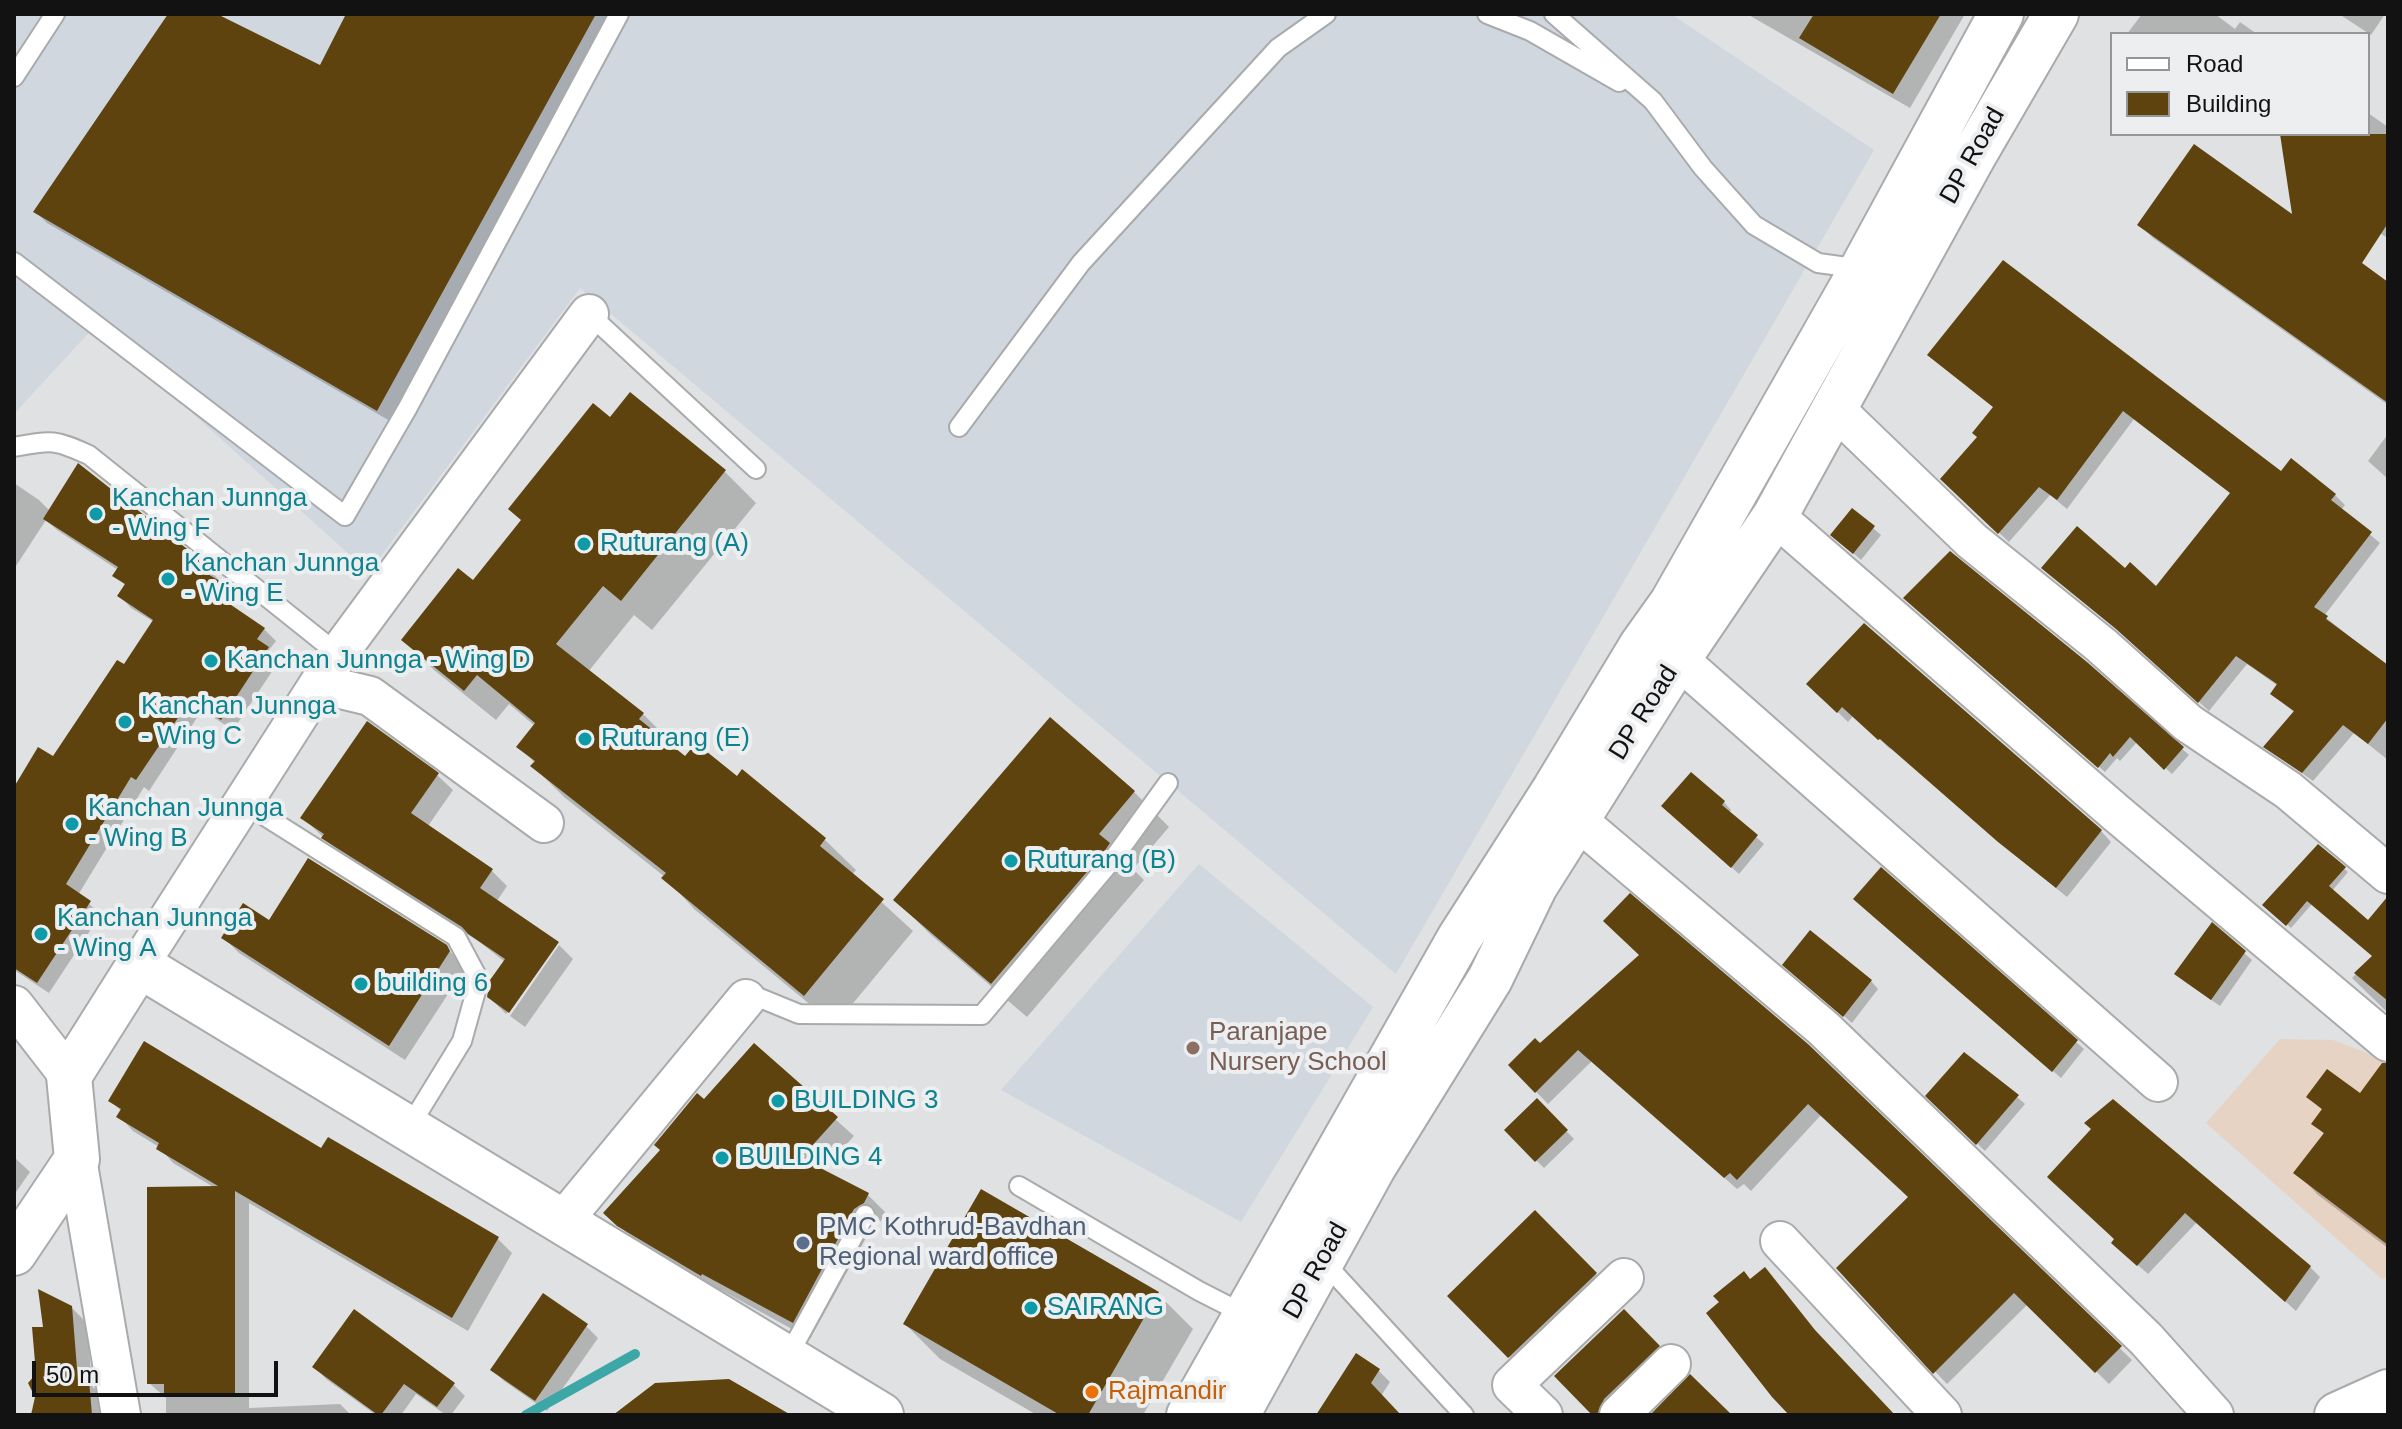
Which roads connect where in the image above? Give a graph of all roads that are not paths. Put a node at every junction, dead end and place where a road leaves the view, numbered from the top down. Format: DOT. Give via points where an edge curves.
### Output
graph roads {
  1 [pos="55,14"];
  2 [pos="619,14"];
  3 [pos="1326,14"];
  4 [pos="1487,14"];
  5 [pos="1554,14"];
  6 [pos="2001,14"];
  7 [pos="2056,14"];
  8 [pos="14,77"];
  9 [pos="1653,101"];
  10 [pos="14,262"];
  11 [pos="1862,269"];
  12 [pos="589,314"];
  13 [pos="1835,409"];
  14 [pos="959,427"];
  15 [pos="14,447"];
  16 [pos="756,469"];
  17 [pos="1775,516"];
  18 [pos="1678,659"];
  19 [pos="329,669"];
  20 [pos="1168,783"];
  21 [pos="244,803"];
  22 [pos="1577,820"];
  23 [pos="544,823"];
  24 [pos="2388,874"];
  25 [pos="139,965"];
  26 [pos="746,999"];
  27 [pos="16,1011"];
  28 [pos="2388,1042"];
  29 [pos="69,1076"];
  30 [pos="2158,1082"];
  31 [pos="408,1129"];
  32 [pos="77,1159"];
  33 [pos="1019,1186"];
  34 [pos="865,1215"];
  35 [pos="562,1222"];
  36 [pos="1780,1241"];
  37 [pos="14,1253"];
  38 [pos="1322,1260"];
  39 [pos="1624,1278"];
  40 [pos="1246,1315"];
  41 [pos="787,1358"];
  42 [pos="1671,1364"];
  43 [pos="2388,1392"];
  44 [pos="121,1415"];
  45 [pos="881,1415"];
  46 [pos="1189,1415"];
  47 [pos="1237,1415"];
  48 [pos="1464,1415"];
  49 [pos="1543,1415"];
  50 [pos="1619,1415"];
  51 [pos="1942,1415"];
  52 [pos="2214,1415"];
  53 [pos="2337,1415"];
  1 -- 8 [label="lane"];
  2 -- 10 [label="lane" via="345,516"];
  3 -- 14 [label="lane" via="1278,48 1081,263"];
  4 -- 9 [label="lane" via="1530,31"];
  5 -- 9 [label="lane"];
  6 -- 11 [label="main road, DP Road"];
  7 -- 13 [label="main road, DP Road"];
  9 -- 11 [label="lane" via="1754,225 1818,263"];
  11 -- 40 [label="main road, DP Road" via="1672,603 1459,939"];
  12 -- 16 [label="lane"];
  12 -- 19 [label="street"];
  13 -- 17 [label="main road, DP Road"];
  13 -- 24 [label="street" via="1972,541 2188,723 2288,790"];
  15 -- 19 [label="lane" via="60,442 89,455"];
  17 -- 18 [label="main road, DP Road"];
  17 -- 28 [label="street"];
  18 -- 22 [label="main road, DP Road"];
  18 -- 30 [label="street"];
  19 -- 21 [label="street"];
  19 -- 23 [label="street"];
  20 -- 26 [label="lane" via="1113,859 982,1015 799,1014 750,994"];
  21 -- 25 [label="street"];
  21 -- 31 [label="lane" via="456,937 468,958 479,980 462,1041"];
  22 -- 38 [label="main road, DP Road" via="1535,886 1490,979"];
  22 -- 52 [label="street" via="1823,1028 2146,1339"];
  25 -- 29 [label="main road"];
  25 -- 31 [label="main road"];
  26 -- 35 [label="street"];
  27 -- 29 [label="street"];
  29 -- 32 [label="main road"];
  31 -- 35 [label="main road"];
  32 -- 37 [label="main road"];
  32 -- 44 [label="street"];
  33 -- 40 [label="lane"];
  34 -- 41 [label="lane"];
  35 -- 41 [label="main road"];
  36 -- 51 [label="street"];
  38 -- 47 [label="main road, DP Road"];
  38 -- 48 [label="lane"];
  39 -- 49 [label="street" via="1512,1385"];
  40 -- 46 [label="main road, DP Road"];
  41 -- 45 [label="main road"];
  42 -- 50 [label="street"];
  43 -- 53 [label="main road"];
}
